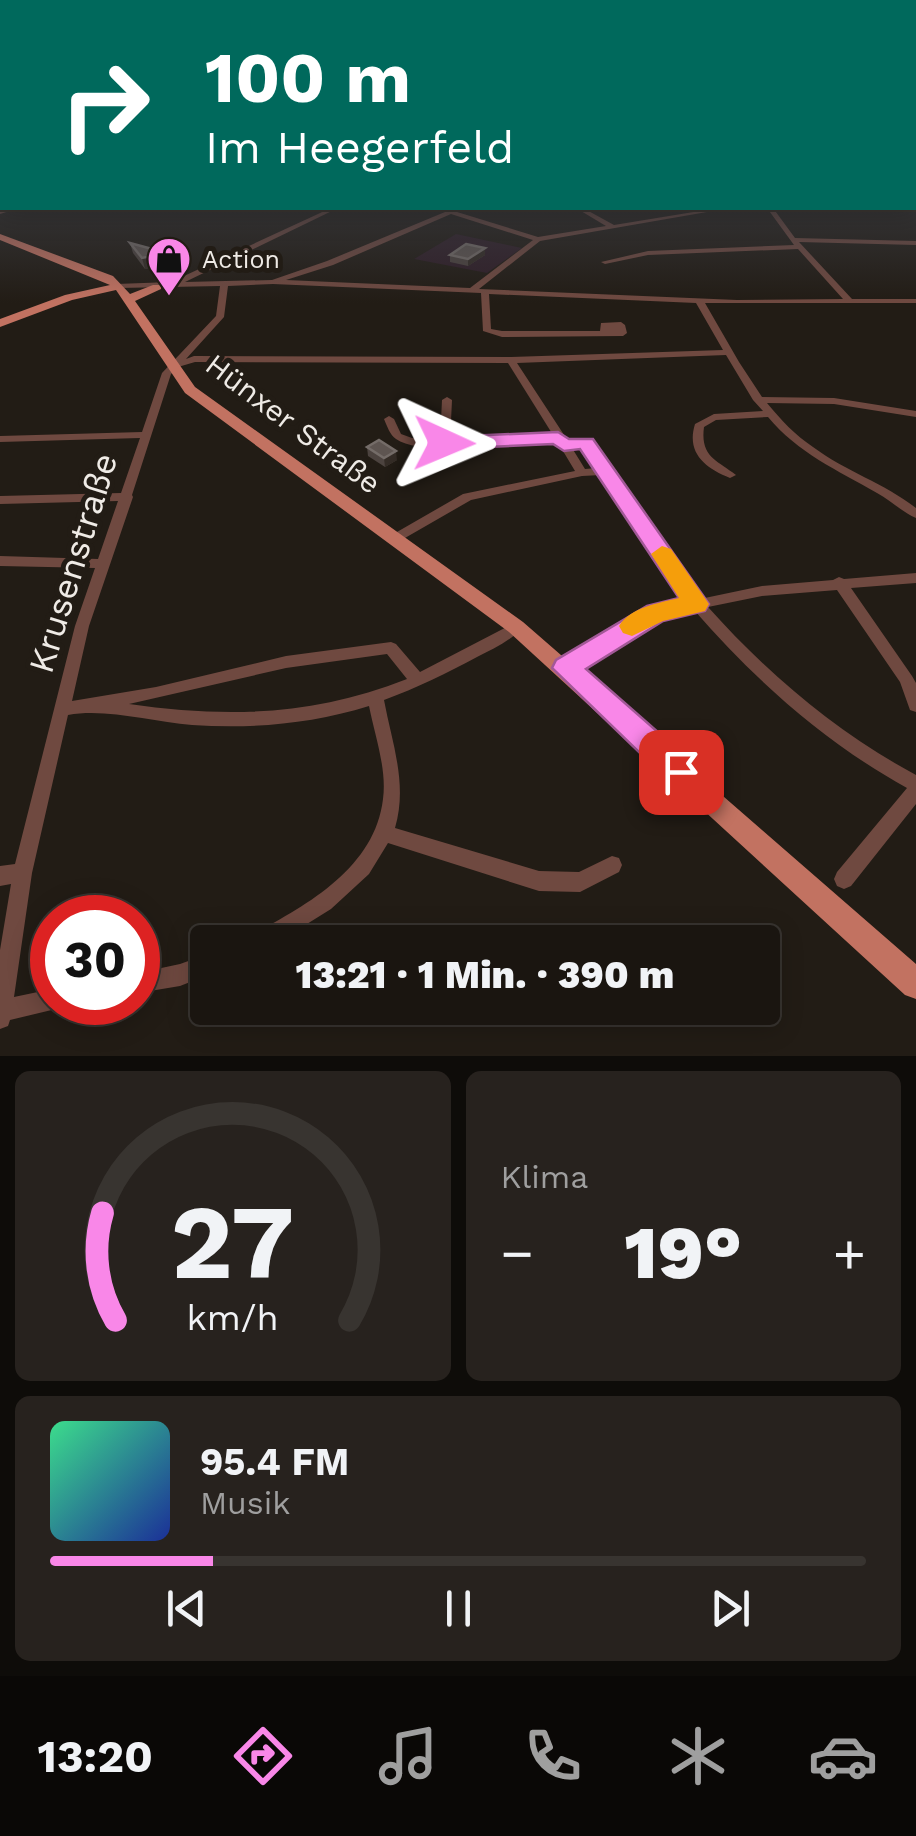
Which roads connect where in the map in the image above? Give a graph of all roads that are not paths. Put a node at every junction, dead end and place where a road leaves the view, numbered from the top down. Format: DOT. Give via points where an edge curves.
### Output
graph roads {
  1 [pos="332,210"];
  2 [pos="456,210"];
  3 [pos="583,210"];
  4 [pos="715,210"];
  5 [pos="771,210"];
  6 [pos="613,227"];
  7 [pos="0,237"];
  8 [pos="538,240"];
  9 [pos="916,242"];
  10 [pos="796,244"];
  11 [pos="606,262"];
  12 [pos="330,264"];
  13 [pos="273,282"];
  14 [pos="288,282"];
  15 [pos="174,284"];
  16 [pos="120,286"];
  17 [pos="157,287"];
  18 [pos="223,289"];
  19 [pos="470,292"];
  20 [pos="485,292"];
  21 [pos="130,299"];
  22 [pos="699,300"];
  23 [pos="916,301"];
  24 [pos="849,302"];
  25 [pos="0,324"];
  26 [pos="606,333"];
  27 [pos="730,352"];
  28 [pos="178,358"];
  29 [pos="194,360"];
  30 [pos="510,360"];
  31 [pos="187,387"];
  32 [pos="163,390"];
  33 [pos="446,400"];
  34 [pos="758,400"];
  35 [pos="770,414"];
  36 [pos="916,414"];
  37 [pos="389,419"];
  38 [pos="146,435"];
  39 [pos="0,438"];
  40 [pos="561,441"];
  41 [pos="444,443"];
  42 [pos="605,471"];
  43 [pos="582,473"];
  44 [pos="730,475"];
  45 [pos="127,497"];
  46 [pos="0,500"];
  47 [pos="916,514"];
  48 [pos="394,539"];
  49 [pos="0,562"];
  50 [pos="101,564"];
  51 [pos="839,582"];
  52 [pos="913,582"];
  53 [pos="696,604"];
  54 [pos="516,627"];
  55 [pos="566,668"];
  56 [pos="418,680"];
  57 [pos="376,698"];
  58 [pos="916,705"];
  59 [pos="95,706"];
  60 [pos="63,709"];
  61 [pos="916,787"];
  62 [pos="386,834"];
  63 [pos="612,865"];
  64 [pos="22,873"];
  65 [pos="0,876"];
  66 [pos="844,879"];
  67 [pos="286,925"];
  68 [pos="190,971"];
  69 [pos="160,979"];
  70 [pos="916,984"];
  71 [pos="30,1006"];
  72 [pos="0,1014"];
  1 -- 15 [label="street"];
  2 -- 8 [label="street"];
  2 -- 12 [label="street"];
  3 -- 6 [label="street"];
  4 -- 6 [label="street"];
  5 -- 10 [label="street"];
  6 -- 8 [label="street"];
  7 -- 16 [label="main road, Hünxer Straße"];
  8 -- 19 [label="street"];
  9 -- 10 [label="street"];
  10 -- 11 [label="street"];
  10 -- 24 [label="street"];
  12 -- 13 [label="street"];
  12 -- 14 [label="street"];
  13 -- 14 [label="street"];
  13 -- 18 [label="street"];
  14 -- 18 [label="street" via="253,292"];
  14 -- 19 [label="street"];
  15 -- 16 [label="street"];
  15 -- 18 [label="street"];
  16 -- 17 [label="street"];
  16 -- 21 [label="main road, Hünxer Straße"];
  16 -- 25 [label="main road"];
  17 -- 18 [label="street"];
  17 -- 21 [label="main road"];
  18 -- 28 [label="street" via="220,316"];
  19 -- 20 [label="street"];
  20 -- 22 [label="street"];
  20 -- 26 [label="street" via="487,331"];
  21 -- 28 [label="main road, Hünxer Straße"];
  22 -- 24 [label="street"];
  22 -- 27 [label="street"];
  23 -- 24 [label="street"];
  27 -- 30 [label="street"];
  27 -- 34 [label="street"];
  28 -- 29 [label="street"];
  28 -- 29 [label="street"];
  28 -- 31 [label="main road, Hünxer Straße"];
  28 -- 32 [label="street, Krusenstraße"];
  29 -- 30 [label="street"];
  30 -- 40 [label="street"];
  31 -- 32 [label="main road"];
  31 -- 48 [label="main road, Hünxer Straße"];
  32 -- 38 [label="street, Krusenstraße"];
  33 -- 41 [label="street"];
  34 -- 35 [label="street"];
  34 -- 36 [label="street" via="834,400"];
  35 -- 44 [label="street" via="714,418 699,426 699,452"];
  35 -- 47 [label="street" via="812,452"];
  37 -- 41 [label="street" via="403,441"];
  38 -- 39 [label="street"];
  38 -- 45 [label="street, Krusenstraße"];
  40 -- 41 [label="street"];
  40 -- 42 [label="street" via="586,443"];
  40 -- 43 [label="street"];
  42 -- 43 [label="street"];
  42 -- 53 [label="street"];
  43 -- 48 [label="street" via="466,497"];
  45 -- 46 [label="street"];
  45 -- 50 [label="street, Krusenstraße"];
  48 -- 54 [label="main road, Hünxer Straße"];
  49 -- 50 [label="street"];
  50 -- 60 [label="street, Krusenstraße"];
  51 -- 52 [label="street"];
  51 -- 53 [label="street"];
  51 -- 58 [label="street" via="907,680"];
  53 -- 55 [label="street" via="656,613"];
  53 -- 61 [label="street" via="787,694"];
  54 -- 55 [label="main road, Hünxer Straße"];
  54 -- 56 [label="street"];
  55 -- 70 [label="main road, Hünxer Straße"];
  56 -- 57 [label="street"];
  56 -- 59 [label="street" via="392,648 286,662"];
  57 -- 59 [label="street" via="298,719 226,722"];
  57 -- 62 [label="street" via="392,796"];
  59 -- 60 [label="street"];
  60 -- 64 [label="street, Krusenstraße"];
  61 -- 66 [label="street"];
  62 -- 63 [label="street" via="539,881 580,882"];
  62 -- 67 [label="street" via="366,864 325,902"];
  64 -- 65 [label="street"];
  64 -- 72 [label="street, Krusenstraße"];
  68 -- 69 [label="street"];
  71 -- 72 [label="street"];
}
